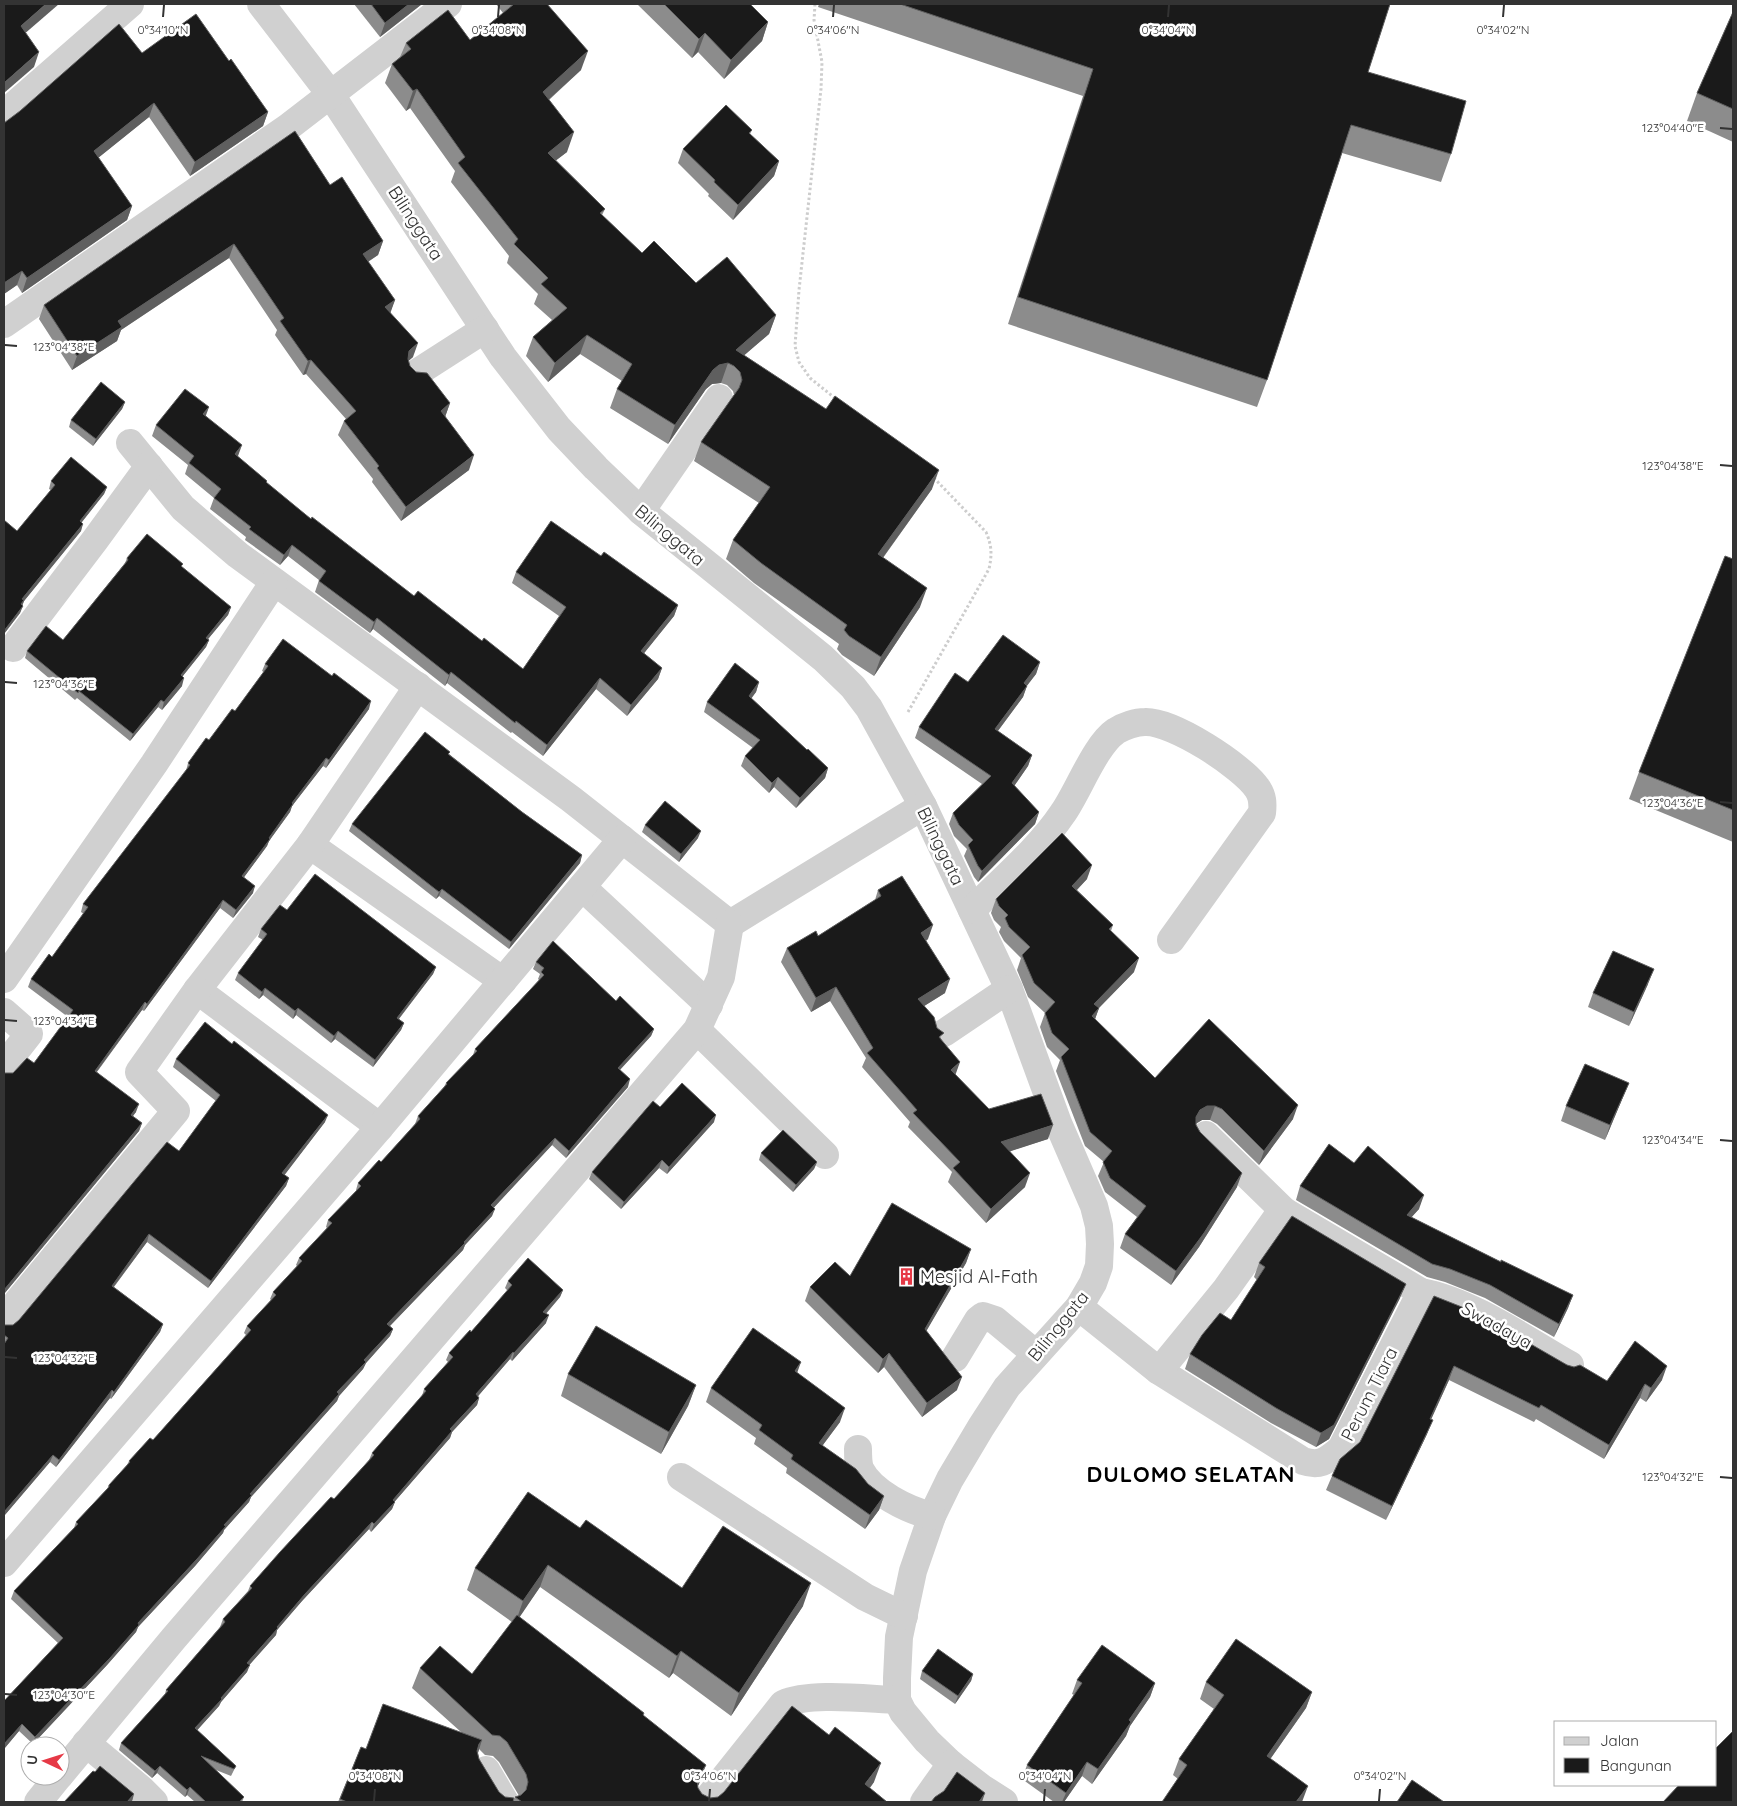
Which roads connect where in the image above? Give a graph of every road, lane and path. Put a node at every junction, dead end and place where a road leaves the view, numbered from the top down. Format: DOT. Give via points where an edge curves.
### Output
graph roads {
  1 [pos="130,4"];
  2 [pos="261,4"];
  3 [pos="448,4"];
  4 [pos="815,4"];
  5 [pos="321,103"];
  6 [pos="4,114"];
  7 [pos="4,324"];
  8 [pos="485,329"];
  9 [pos="438,359"];
  10 [pos="719,398"];
  11 [pos="840,402"];
  12 [pos="130,443"];
  13 [pos="149,466"];
  14 [pos="929,473"];
  15 [pos="641,511"];
  16 [pos="274,582"];
  17 [pos="13,648"];
  18 [pos="418,686"];
  19 [pos="890,745"];
  20 [pos="923,806"];
  21 [pos="622,839"];
  22 [pos="310,845"];
  23 [pos="582,887"];
  24 [pos="972,910"];
  25 [pos="730,924"];
  26 [pos="1171,940"];
  27 [pos="4,979"];
  28 [pos="503,981"];
  29 [pos="197,990"];
  30 [pos="994,999"];
  31 [pos="708,1005"];
  32 [pos="4,1012"];
  33 [pos="697,1030"];
  34 [pos="944,1033"];
  35 [pos="4,1066"];
  36 [pos="380,1127"];
  37 [pos="1206,1135"];
  38 [pos="825,1156"];
  39 [pos="1284,1211"];
  40 [pos="1421,1292"];
  41 [pos="1079,1307"];
  42 [pos="4,1318"];
  43 [pos="1032,1350"];
  44 [pos="955,1358"];
  45 [pos="1570,1365"];
  46 [pos="1159,1371"];
  47 [pos="858,1449"];
  48 [pos="681,1477"];
  49 [pos="924,1514"];
  50 [pos="4,1563"];
  51 [pos="898,1613"];
  52 [pos="886,1699"];
  53 [pos="86,1743"];
  54 [pos="70,1763"];
  55 [pos="486,1770"];
  56 [pos="947,1770"];
  57 [pos="51,1786"];
  58 [pos="925,1801"];
  59 [pos="38,1802"];
  60 [pos="154,1802"];
  61 [pos="505,1802"];
  62 [pos="704,1802"];
  63 [pos="1004,1802"];
  1 -- 6 [label="street"];
  2 -- 5 [label="street, Bilinggata"];
  3 -- 5 [label="street"];
  4 -- 11 [label="path" via="814,20 822,62 821,89 795,346 799,362 810,378"];
  5 -- 7 [label="street"];
  5 -- 8 [label="street, Bilinggata"];
  8 -- 9 [label="street"];
  8 -- 15 [label="street, Bilinggata" via="560,429"];
  10 -- 15 [label="street"];
  12 -- 13 [label="street"];
  13 -- 16 [label="street" via="183,508"];
  13 -- 17 [label="street"];
  14 -- 19 [label="path" via="986,532 992,553 989,569"];
  15 -- 19 [label="street, Bilinggata" via="823,658 853,687"];
  16 -- 18 [label="street"];
  16 -- 27 [label="street" via="154,764"];
  18 -- 21 [label="street"];
  18 -- 22 [label="street"];
  19 -- 20 [label="street, Bilinggata"];
  20 -- 24 [label="street, Bilinggata"];
  20 -- 25 [label="street"];
  21 -- 23 [label="street"];
  21 -- 25 [label="street"];
  22 -- 28 [label="street"];
  22 -- 29 [label="street"];
  23 -- 28 [label="street"];
  23 -- 31 [label="street"];
  24 -- 26 [label="street" via="1063,814 1102,746 1115,731 1146,722 1190,737 1246,774 1263,801 1262,813"];
  24 -- 30 [label="street, Bilinggata"];
  25 -- 31 [label="street" via="721,977"];
  28 -- 36 [label="street"];
  29 -- 36 [label="street"];
  29 -- 42 [label="street" via="139,1072 176,1111"];
  30 -- 34 [label="street"];
  30 -- 41 [label="street, Bilinggata" via="1058,1123 1094,1206 1099,1226 1098,1266"];
  31 -- 33 [label="street"];
  32 -- 35 [label="street" via="29,1034"];
  33 -- 38 [label="street"];
  33 -- 53 [label="street"];
  36 -- 50 [label="street"];
  37 -- 39 [label="street"];
  39 -- 40 [label="street"];
  39 -- 46 [label="street"];
  40 -- 45 [label="street, Swadaya" via="1445,1297 1476,1312"];
  40 -- 46 [label="street, Perum Tiara" via="1341,1449 1320,1464 1302,1461"];
  41 -- 43 [label="street, Bilinggata"];
  41 -- 46 [label="street, Perum Tiara"];
  43 -- 44 [label="street" via="995,1320 983,1316"];
  43 -- 49 [label="street, Bilinggata"];
  47 -- 49 [label="street" via="861,1469 872,1484 885,1496"];
  48 -- 51 [label="street" via="865,1597"];
  49 -- 51 [label="street, Bilinggata" via="912,1571"];
  51 -- 52 [label="street, Bilinggata" via="900,1637"];
  52 -- 56 [label="street" via="903,1712"];
  52 -- 62 [label="street" via="826,1698 783,1704"];
  53 -- 54 [label="street"];
  53 -- 60 [label="street"];
  55 -- 61 [label="street"];
  56 -- 58 [label="street"];
  56 -- 63 [label="street"];
  57 -- 59 [label="street"];
}
